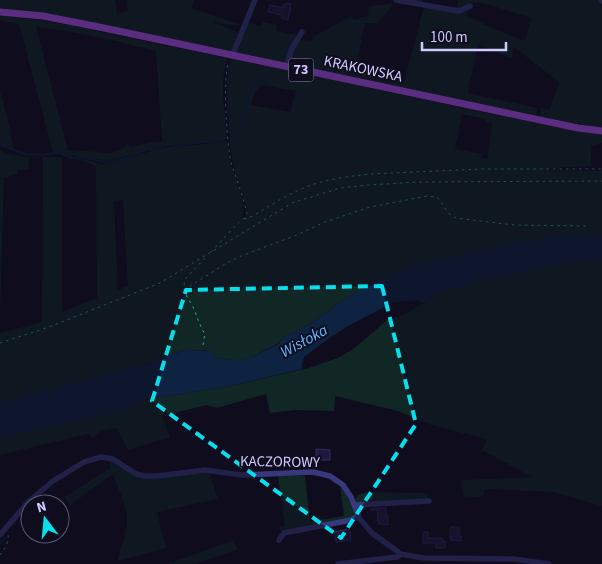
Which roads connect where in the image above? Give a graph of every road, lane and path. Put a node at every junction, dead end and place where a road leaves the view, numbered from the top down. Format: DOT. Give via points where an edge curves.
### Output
graph roads {
  1 [pos="255,0"];
  2 [pos="396,0"];
  3 [pos="470,6"];
  4 [pos="0,12"];
  5 [pos="302,32"];
  6 [pos="232,56"];
  7 [pos="286,67"];
  8 [pos="602,131"];
  9 [pos="602,169"];
  10 [pos="602,181"];
  11 [pos="244,219"];
  12 [pos="586,226"];
  13 [pos="210,253"];
  14 [pos="184,290"];
  15 [pos="0,343"];
  16 [pos="203,345"];
  17 [pos="429,501"];
  18 [pos="355,505"];
  19 [pos="359,516"];
  20 [pos="4,531"];
  21 [pos="279,540"];
  22 [pos="401,554"];
  23 [pos="0,555"];
  24 [pos="338,564"];
  25 [pos="549,564"];
  1 -- 6 [label="street"];
  2 -- 3 [label="street" via="459,11"];
  4 -- 6 [label="main road, KRAKOWSKA / 73" via="52,18"];
  5 -- 7 [label="street"];
  6 -- 7 [label="main road, KRAKOWSKA / 73"];
  6 -- 11 [label="path" via="227,63 226,74 228,135 246,214"];
  7 -- 8 [label="main road, KRAKOWSKA / 73"];
  9 -- 11 [label="path" via="481,169 354,176 300,189"];
  10 -- 13 [label="path" via="417,182 340,188 292,203"];
  11 -- 13 [label="path"];
  12 -- 14 [label="path" via="514,226 456,218 448,213 439,199 427,196 370,207 325,222 241,256"];
  13 -- 14 [label="path" via="186,278"];
  13 -- 15 [label="path" via="160,283 50,327"];
  14 -- 16 [label="path" via="205,334"];
  17 -- 18 [label="street"];
  18 -- 19 [label="street, KACZOROWY"];
  18 -- 20 [label="street, KACZOROWY" via="343,485 330,476 313,472 242,475 205,470 145,476 113,459 101,457 84,462 53,481 28,502"];
  19 -- 21 [label="street" via="284,533"];
  19 -- 22 [label="street, KACZOROWY" via="372,533"];
  20 -- 23 [label="path" via="9,540"];
  22 -- 24 [label="street"];
  22 -- 25 [label="street, KACZOROWY" via="423,558 514,559"];
}
